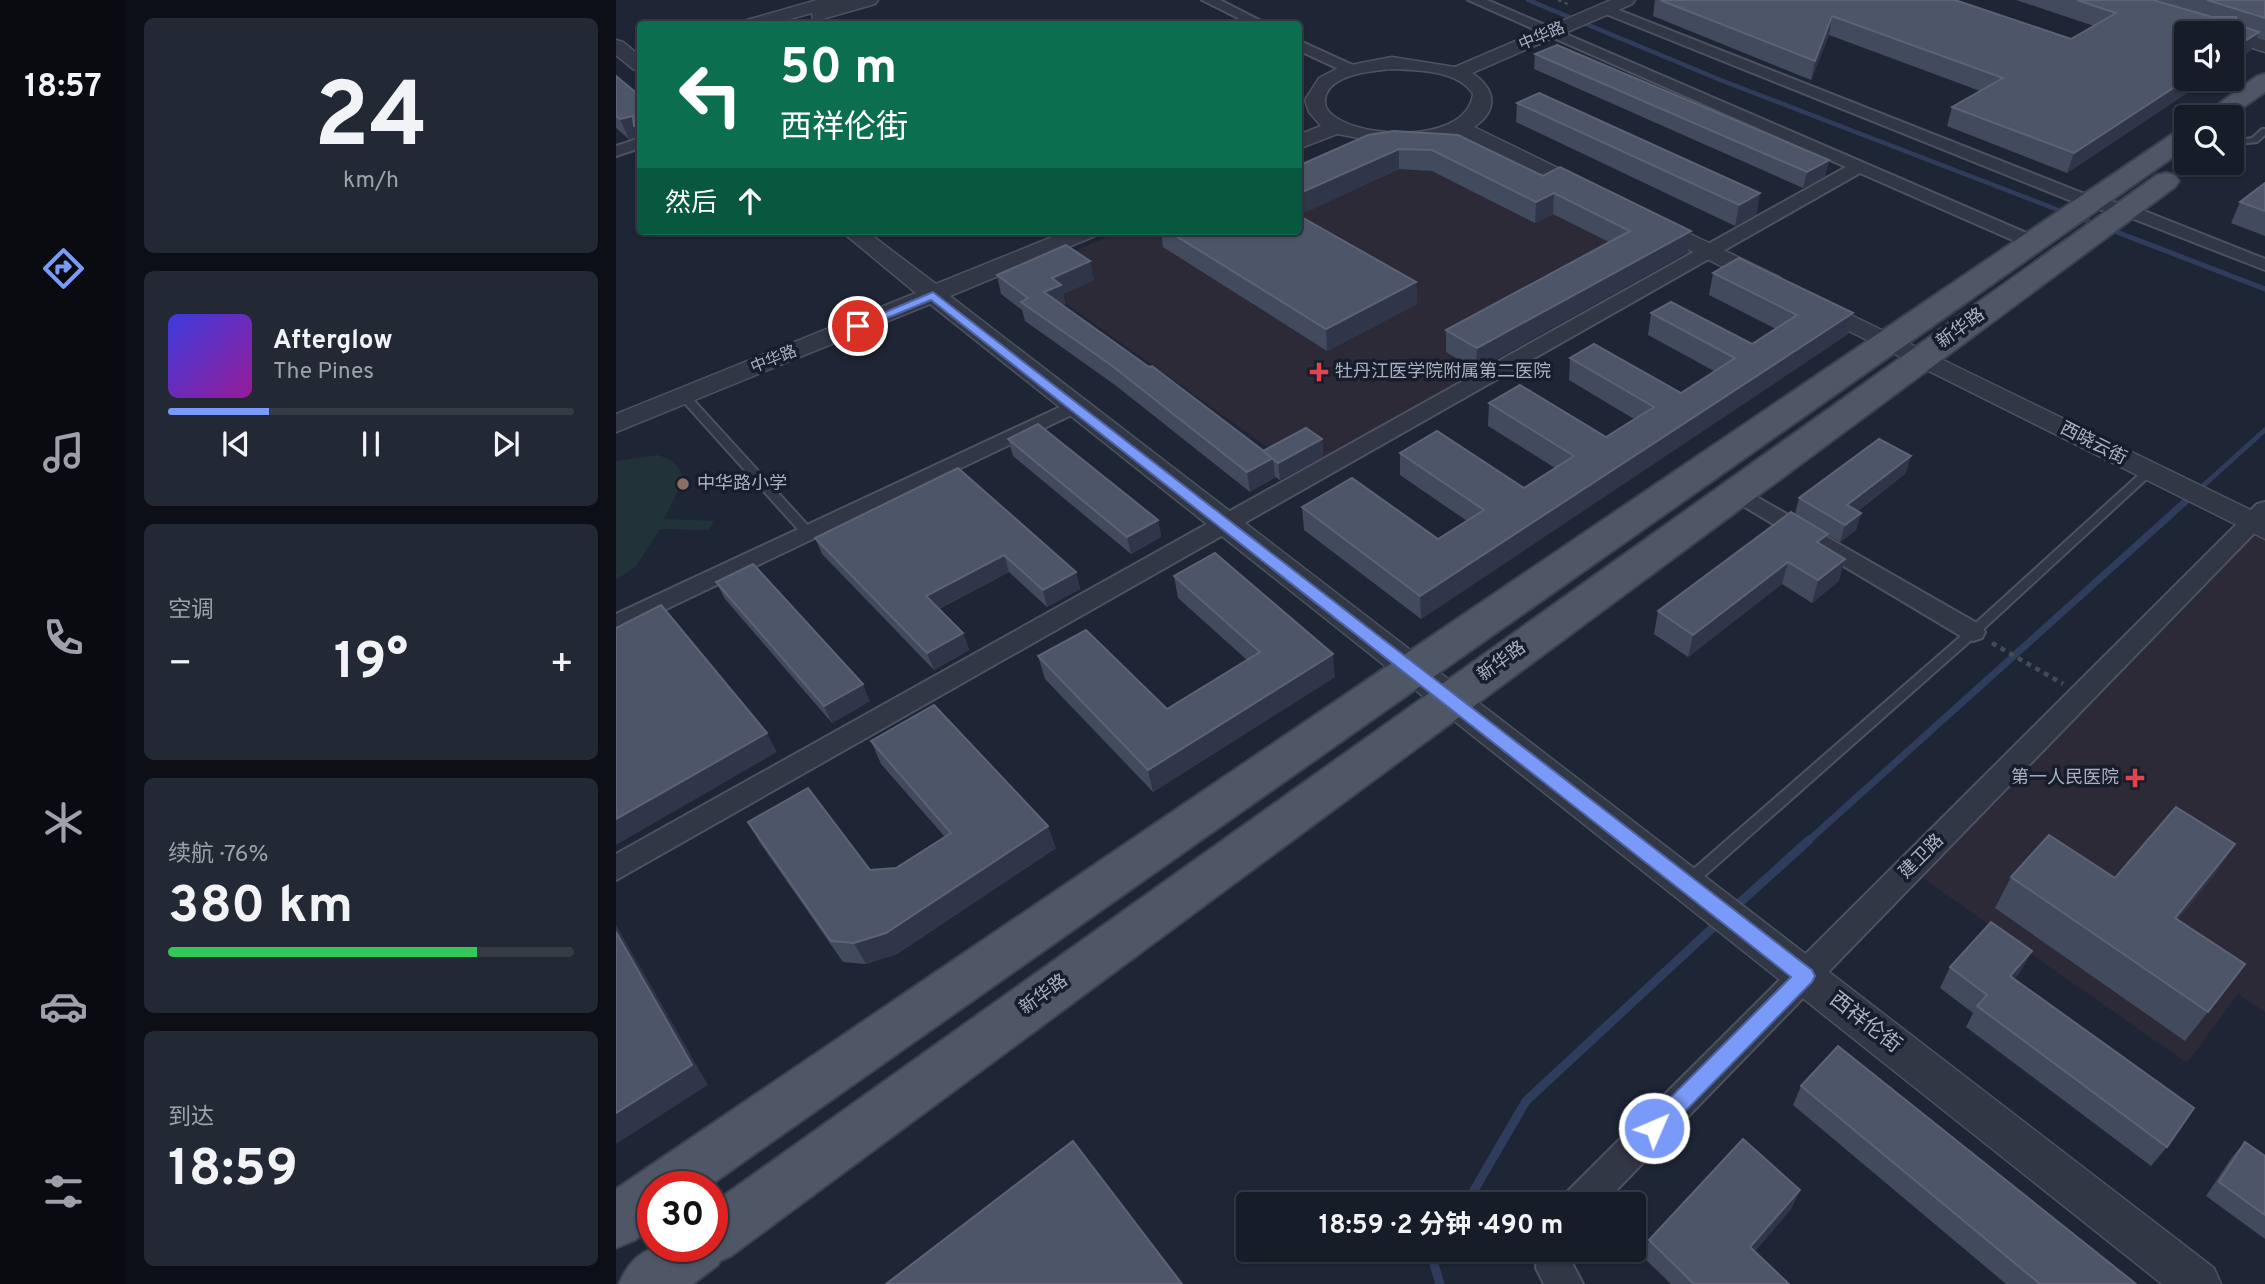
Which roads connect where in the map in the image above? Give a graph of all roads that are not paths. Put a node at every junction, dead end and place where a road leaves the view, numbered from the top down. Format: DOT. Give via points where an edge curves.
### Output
graph roads {
  1 [pos="836,0"];
  2 [pos="869,0"];
  3 [pos="1209,0"];
  4 [pos="1475,0"];
  5 [pos="1626,0"];
  6 [pos="1606,9"];
  7 [pos="763,21"];
  8 [pos="798,21"];
  9 [pos="1254,21"];
  10 [pos="1549,33"];
  11 [pos="2244,40"];
  12 [pos="616,46"];
  13 [pos="1302,46"];
  14 [pos="2265,46"];
  15 [pos="634,63"];
  16 [pos="1352,70"];
  17 [pos="1457,73"];
  18 [pos="616,76"];
  19 [pos="2265,81"];
  20 [pos="2230,105"];
  21 [pos="2265,109"];
  22 [pos="2244,124"];
  23 [pos="1336,127"];
  24 [pos="1459,127"];
  25 [pos="2265,131"];
  26 [pos="1302,141"];
  27 [pos="2244,141"];
  28 [pos="637,144"];
  29 [pos="2174,147"];
  30 [pos="616,151"];
  31 [pos="1859,167"];
  32 [pos="2174,172"];
  33 [pos="1603,198"];
  34 [pos="2108,206"];
  35 [pos="1627,210"];
  36 [pos="857,235"];
  37 [pos="1077,235"];
  38 [pos="2032,242"];
  39 [pos="1711,252"];
  40 [pos="2265,265"];
  41 [pos="933,295"];
  42 [pos="1906,349"];
  43 [pos="684,396"];
  44 [pos="1075,405"];
  45 [pos="616,424"];
  46 [pos="2148,472"];
  47 [pos="1736,492"];
  48 [pos="2261,520"];
  49 [pos="1227,523"];
  50 [pos="808,533"];
  51 [pos="616,624"];
  52 [pos="1973,632"];
  53 [pos="1433,684"];
  54 [pos="616,868"];
  55 [pos="1687,883"];
  56 [pos="1805,976"];
  57 [pos="688,1171"];
  58 [pos="1591,1192"];
  59 [pos="637,1206"];
  60 [pos="616,1221"];
  61 [pos="728,1225"];
  62 [pos="677,1262"];
  63 [pos="1554,1262"];
  64 [pos="647,1284"];
  65 [pos="1566,1284"];
  66 [pos="2198,1284"];
  1 -- 7 [label="street"];
  2 -- 8 [label="street"];
  3 -- 9 [label="street"];
  4 -- 10 [label="street"];
  5 -- 6 [label="street, 中华路"];
  6 -- 10 [label="street, 中华路"];
  6 -- 34 [label="street"];
  10 -- 17 [label="street, 中华路"];
  10 -- 31 [label="street"];
  11 -- 14 [label="street"];
  12 -- 15 [label="street"];
  13 -- 16 [label="street"];
  15 -- 18 [label="street"];
  16 -- 17 [label="street" via="1392,63"];
  16 -- 23 [label="street" via="1317,92 1315,104 1321,116"];
  17 -- 24 [label="street" via="1473,82 1482,105"];
  19 -- 20 [label="main road"];
  21 -- 22 [label="main road"];
  23 -- 24 [label="street" via="1370,136 1411,138"];
  23 -- 26 [label="street"];
  24 -- 33 [label="street"];
  25 -- 27 [label="lane"];
  28 -- 30 [label="street"];
  29 -- 34 [label="main road"];
  31 -- 38 [label="street"];
  31 -- 39 [label="street"];
  32 -- 34 [label="main road, 新华路"];
  34 -- 38 [label="main road"];
  34 -- 40 [label="street"];
  34 -- 42 [label="main road, 新华路"];
  35 -- 39 [label="street, 西晓云街"];
  36 -- 41 [label="street, 西祥伦街"];
  37 -- 41 [label="street, 中华路"];
  38 -- 42 [label="main road"];
  39 -- 42 [label="street, 西晓云街"];
  39 -- 49 [label="street"];
  41 -- 43 [label="street, 中华路"];
  41 -- 44 [label="street, 西祥伦街"];
  42 -- 46 [label="street, 西晓云街"];
  42 -- 47 [label="main road, 新华路"];
  42 -- 53 [label="main road"];
  43 -- 45 [label="street, 中华路"];
  43 -- 50 [label="lane"];
  44 -- 49 [label="street, 西祥伦街"];
  44 -- 50 [label="street"];
  46 -- 48 [label="street, 西晓云街"];
  46 -- 52 [label="lane"];
  47 -- 52 [label="street"];
  47 -- 53 [label="main road, 新华路"];
  48 -- 56 [label="street, 建卫路"];
  49 -- 53 [label="street, 西祥伦街"];
  49 -- 54 [label="street"];
  50 -- 51 [label="street"];
  52 -- 55 [label="lane"];
  53 -- 55 [label="street, 西祥伦街"];
  53 -- 57 [label="main road"];
  53 -- 61 [label="main road, 新华路"];
  55 -- 56 [label="street, 西祥伦街"];
  56 -- 58 [label="street, 建卫路"];
  56 -- 66 [label="street, 西祥伦街"];
  59 -- 60 [label="main road"];
  62 -- 64 [label="main road"];
  63 -- 65 [label="street"];
}
